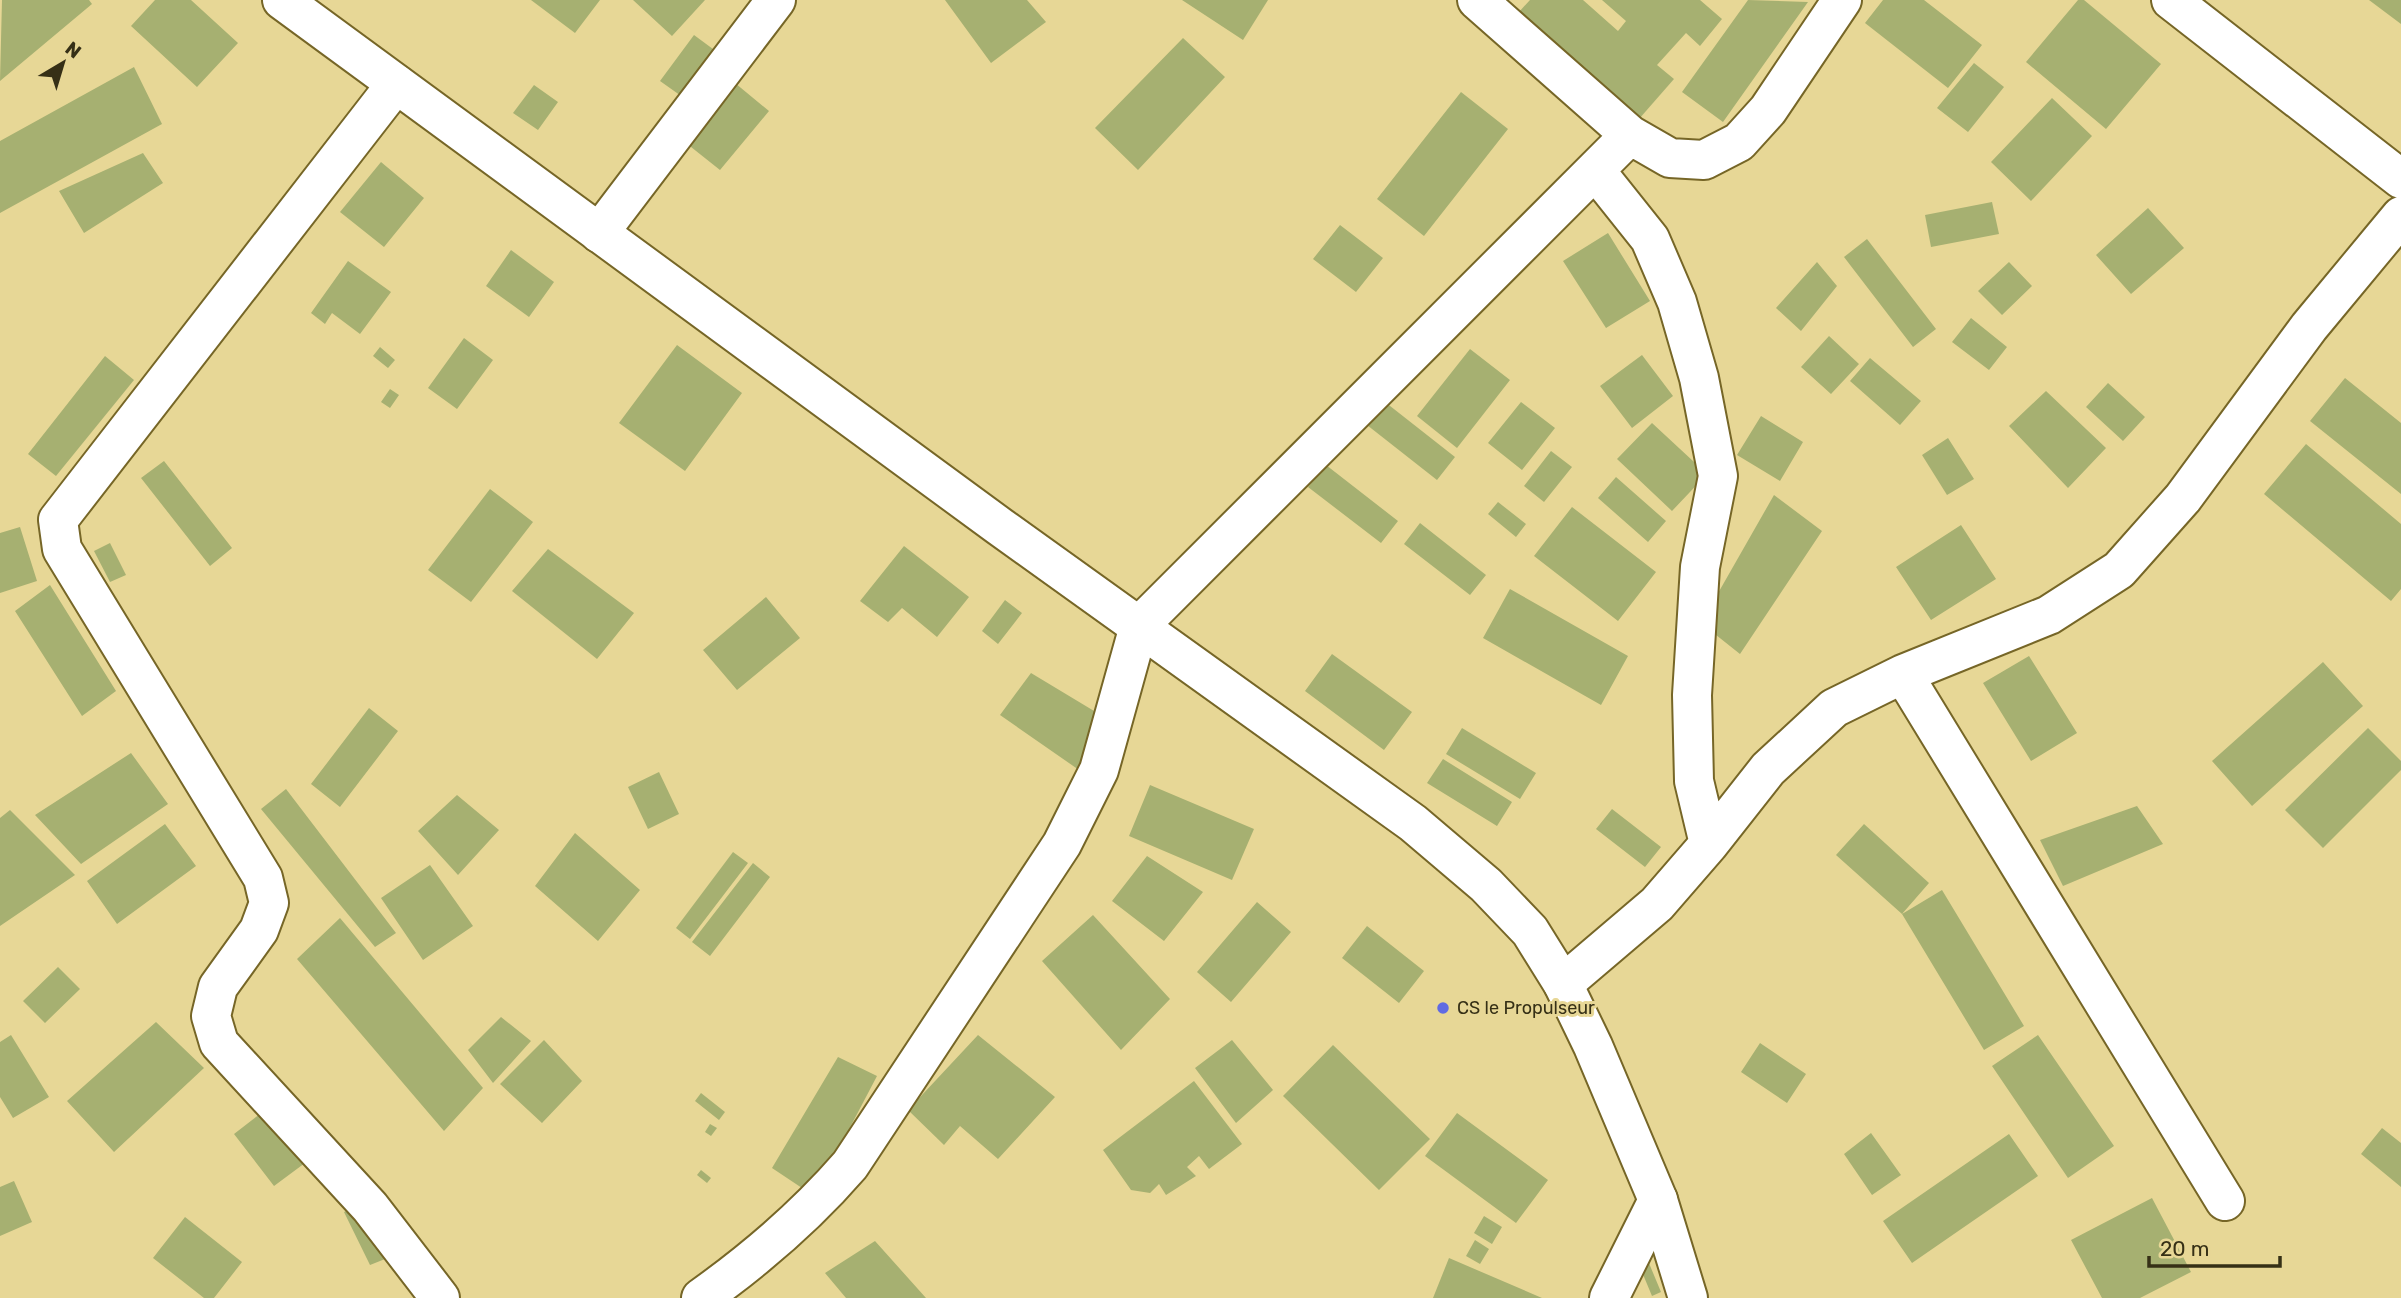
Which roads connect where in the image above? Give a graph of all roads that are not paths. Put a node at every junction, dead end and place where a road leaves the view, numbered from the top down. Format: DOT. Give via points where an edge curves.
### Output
graph roads {
  1 [pos="282,0"];
  2 [pos="776,0"];
  3 [pos="1477,0"];
  4 [pos="1842,0"];
  5 [pos="2171,0"];
  6 [pos="396,84"];
  7 [pos="1630,135"];
  8 [pos="1595,170"];
  9 [pos="2401,178"];
  10 [pos="2401,216"];
  11 [pos="598,233"];
  12 [pos="1139,626"];
  13 [pos="1903,674"];
  14 [pos="1709,844"];
  15 [pos="1563,984"];
  16 [pos="1658,1200"];
  17 [pos="2225,1201"];
  18 [pos="440,1298"];
  19 [pos="701,1298"];
  20 [pos="1609,1298"];
  21 [pos="1688,1298"];
  1 -- 6 [label="street"];
  2 -- 11 [label="street"];
  3 -- 7 [label="street"];
  4 -- 7 [label="street" via="1769,110 1739,142 1703,160 1671,158"];
  5 -- 9 [label="street"];
  6 -- 11 [label="street"];
  6 -- 18 [label="street" via="58,520 62,549 262,878 269,903 259,930 218,986 211,1016 219,1043 370,1207"];
  7 -- 8 [label="street"];
  8 -- 12 [label="street"];
  8 -- 14 [label="street" via="1650,239 1677,302 1699,378 1718,476 1700,567 1692,695 1695,781"];
  10 -- 13 [label="street" via="2309,327 2183,498 2119,570 2049,615"];
  11 -- 12 [label="street"];
  12 -- 15 [label="street" via="1413,823 1486,885 1530,932"];
  12 -- 19 [label="street" via="1099,770 1062,844 850,1165 813,1208 763,1253"];
  13 -- 14 [label="street" via="1834,708 1768,769"];
  13 -- 17 [label="street"];
  14 -- 15 [label="street" via="1657,904"];
  15 -- 16 [label="street"];
  16 -- 20 [label="street"];
  16 -- 21 [label="street"];
}
